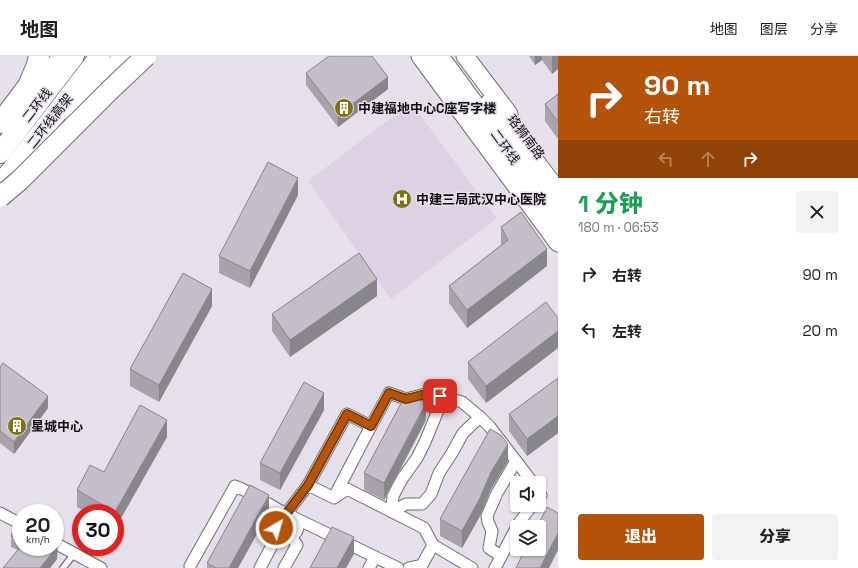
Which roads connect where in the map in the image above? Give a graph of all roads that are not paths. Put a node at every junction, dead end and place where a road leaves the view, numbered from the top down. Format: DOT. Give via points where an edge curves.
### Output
graph roads {
  1 [pos="39,56"];
  2 [pos="61,56"];
  3 [pos="74,56"];
  4 [pos="100,56"];
  5 [pos="122,56"];
  6 [pos="146,56"];
  7 [pos="420,56"];
  8 [pos="438,56"];
  9 [pos="455,56"];
  10 [pos="465,56"];
  11 [pos="0,123"];
  12 [pos="0,138"];
  13 [pos="0,153"];
  14 [pos="558,180"];
  15 [pos="0,185"];
  16 [pos="558,193"];
  17 [pos="0,197"];
  18 [pos="0,207"];
  19 [pos="558,219"];
  20 [pos="558,243"];
  21 [pos="430,393"];
  22 [pos="480,416"];
  23 [pos="371,426"];
  24 [pos="516,461"];
  25 [pos="528,476"];
  26 [pos="308,485"];
  27 [pos="334,498"];
  28 [pos="392,512"];
  29 [pos="527,512"];
  30 [pos="0,513"];
  31 [pos="291,516"];
  32 [pos="12,519"];
  33 [pos="278,534"];
  34 [pos="291,536"];
  35 [pos="433,545"];
  36 [pos="72,556"];
  37 [pos="78,556"];
  38 [pos="501,556"];
  39 [pos="375,557"];
  40 [pos="190,566"];
  41 [pos="425,566"];
  42 [pos="63,568"];
  43 [pos="101,568"];
  44 [pos="260,568"];
  45 [pos="284,568"];
  46 [pos="369,568"];
  47 [pos="398,568"];
  48 [pos="409,568"];
  49 [pos="472,568"];
  50 [pos="495,568"];
  1 -- 11 [label="highway" via="28,86"];
  2 -- 12 [label="main road"];
  3 -- 13 [label="highway, 二环线"];
  4 -- 15 [label="highway, 二环线高架"];
  5 -- 18 [label="main road"];
  6 -- 17 [label="highway, bridge"];
  7 -- 20 [label="main road"];
  8 -- 19 [label="highway, 二环线"];
  9 -- 16 [label="highway"];
  10 -- 14 [label="main road, 珞狮南路"];
  21 -- 22 [label="street" via="462,402"];
  21 -- 23 [label="street" via="406,399 389,393"];
  21 -- 28 [label="street" via="439,408 417,458 393,496"];
  22 -- 24 [label="street"];
  22 -- 28 [label="street" via="462,433 439,473 431,494 422,504 406,504"];
  23 -- 26 [label="street" via="347,414"];
  23 -- 27 [label="street"];
  24 -- 25 [label="street"];
  24 -- 38 [label="street" via="497,492 487,516 492,531 489,548"];
  26 -- 27 [label="street"];
  26 -- 31 [label="street"];
  27 -- 28 [label="street" via="347,489"];
  28 -- 35 [label="street" via="424,528"];
  29 -- 38 [label="street"];
  30 -- 32 [label="street"];
  31 -- 33 [label="street" via="282,516 277,520"];
  31 -- 34 [label="street" via="298,522 299,528"];
  31 -- 39 [label="street"];
  31 -- 40 [label="street" via="235,486"];
  33 -- 34 [label="street"];
  33 -- 44 [label="street"];
  34 -- 45 [label="street" via="297,545"];
  35 -- 41 [label="street"];
  35 -- 49 [label="street"];
  36 -- 42 [label="lane"];
  37 -- 43 [label="street"];
  38 -- 50 [label="street"];
  39 -- 46 [label="street"];
  39 -- 47 [label="street"];
  41 -- 48 [label="street"];
}
